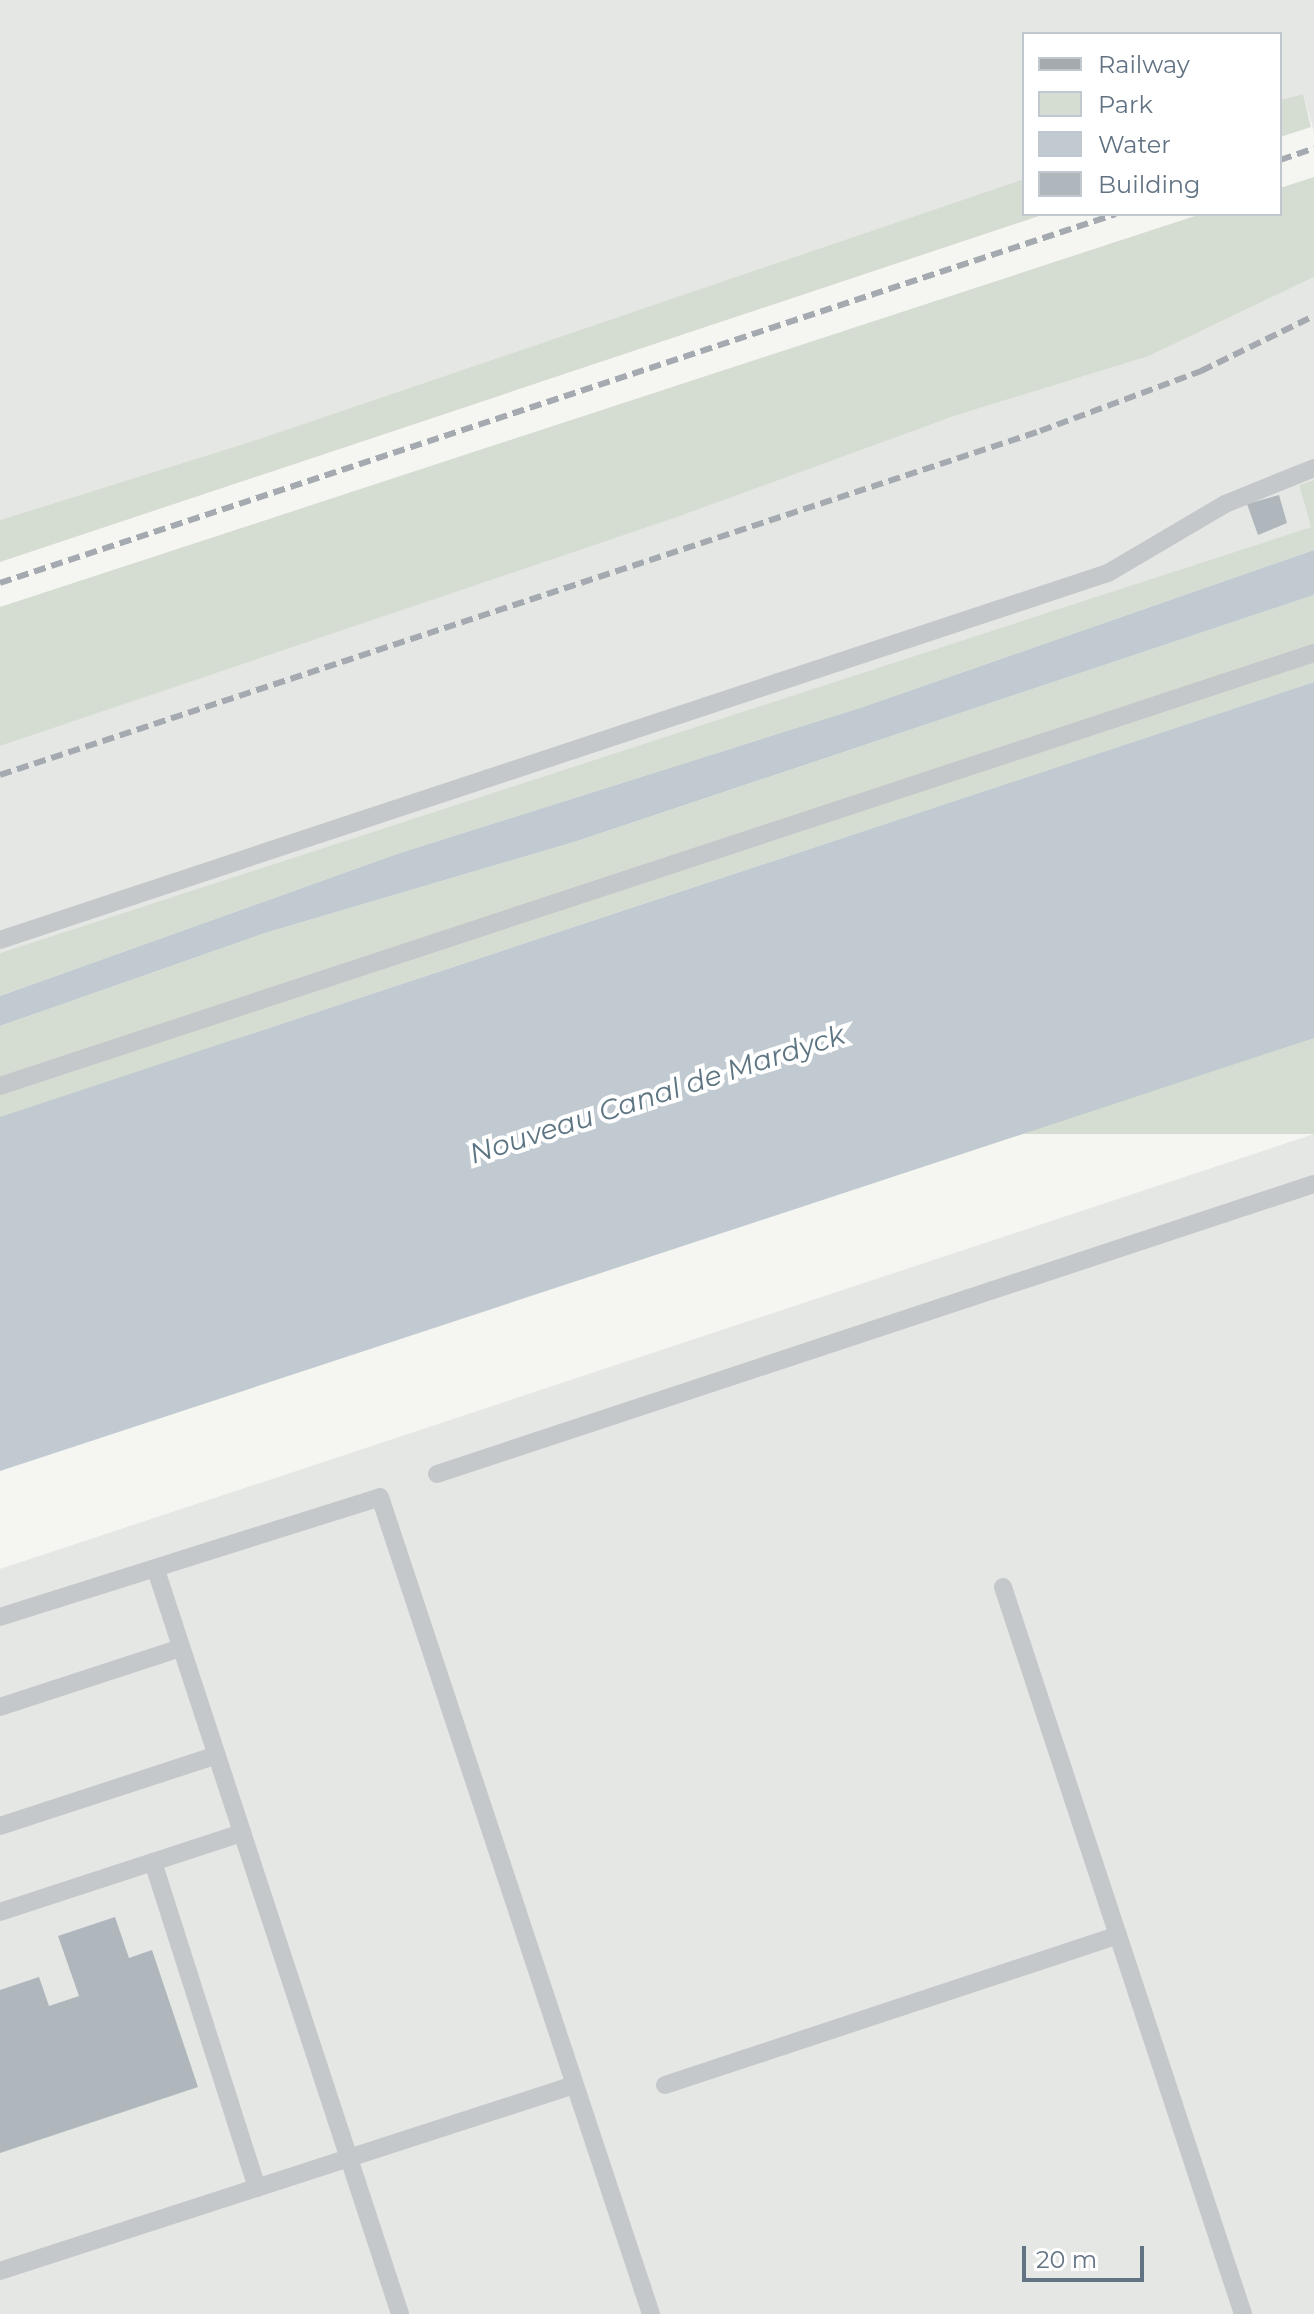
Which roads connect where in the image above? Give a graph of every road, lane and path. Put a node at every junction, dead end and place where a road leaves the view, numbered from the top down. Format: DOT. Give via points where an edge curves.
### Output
graph roads {
  1 [pos="1314,468"];
  2 [pos="1314,653"];
  3 [pos="0,940"];
  4 [pos="0,1086"];
  5 [pos="1314,1184"];
  6 [pos="437,1474"];
  7 [pos="156,1570"];
  8 [pos="1003,1587"];
  9 [pos="0,1617"];
  10 [pos="181,1648"];
  11 [pos="0,1707"];
  12 [pos="217,1755"];
  13 [pos="0,1826"];
  14 [pos="242,1833"];
  15 [pos="153,1862"];
  16 [pos="0,1912"];
  17 [pos="1118,1935"];
  18 [pos="574,2085"];
  19 [pos="665,2085"];
  20 [pos="349,2158"];
  21 [pos="257,2188"];
  22 [pos="0,2271"];
  23 [pos="400,2314"];
  24 [pos="651,2314"];
  25 [pos="1243,2314"];
  1 -- 3 [label="lane" via="1225,504 1108,573"];
  2 -- 4 [label="lane"];
  5 -- 6 [label="lane"];
  7 -- 9 [label="lane"];
  7 -- 10 [label="lane"];
  7 -- 18 [label="lane" via="380,1497"];
  8 -- 17 [label="lane"];
  10 -- 11 [label="lane"];
  10 -- 12 [label="lane"];
  12 -- 13 [label="lane"];
  12 -- 14 [label="lane"];
  14 -- 15 [label="lane"];
  14 -- 20 [label="lane"];
  15 -- 16 [label="lane"];
  15 -- 21 [label="lane"];
  17 -- 19 [label="lane"];
  17 -- 25 [label="lane"];
  18 -- 20 [label="lane"];
  18 -- 24 [label="lane"];
  20 -- 21 [label="lane"];
  20 -- 23 [label="lane"];
  21 -- 22 [label="lane"];
}
